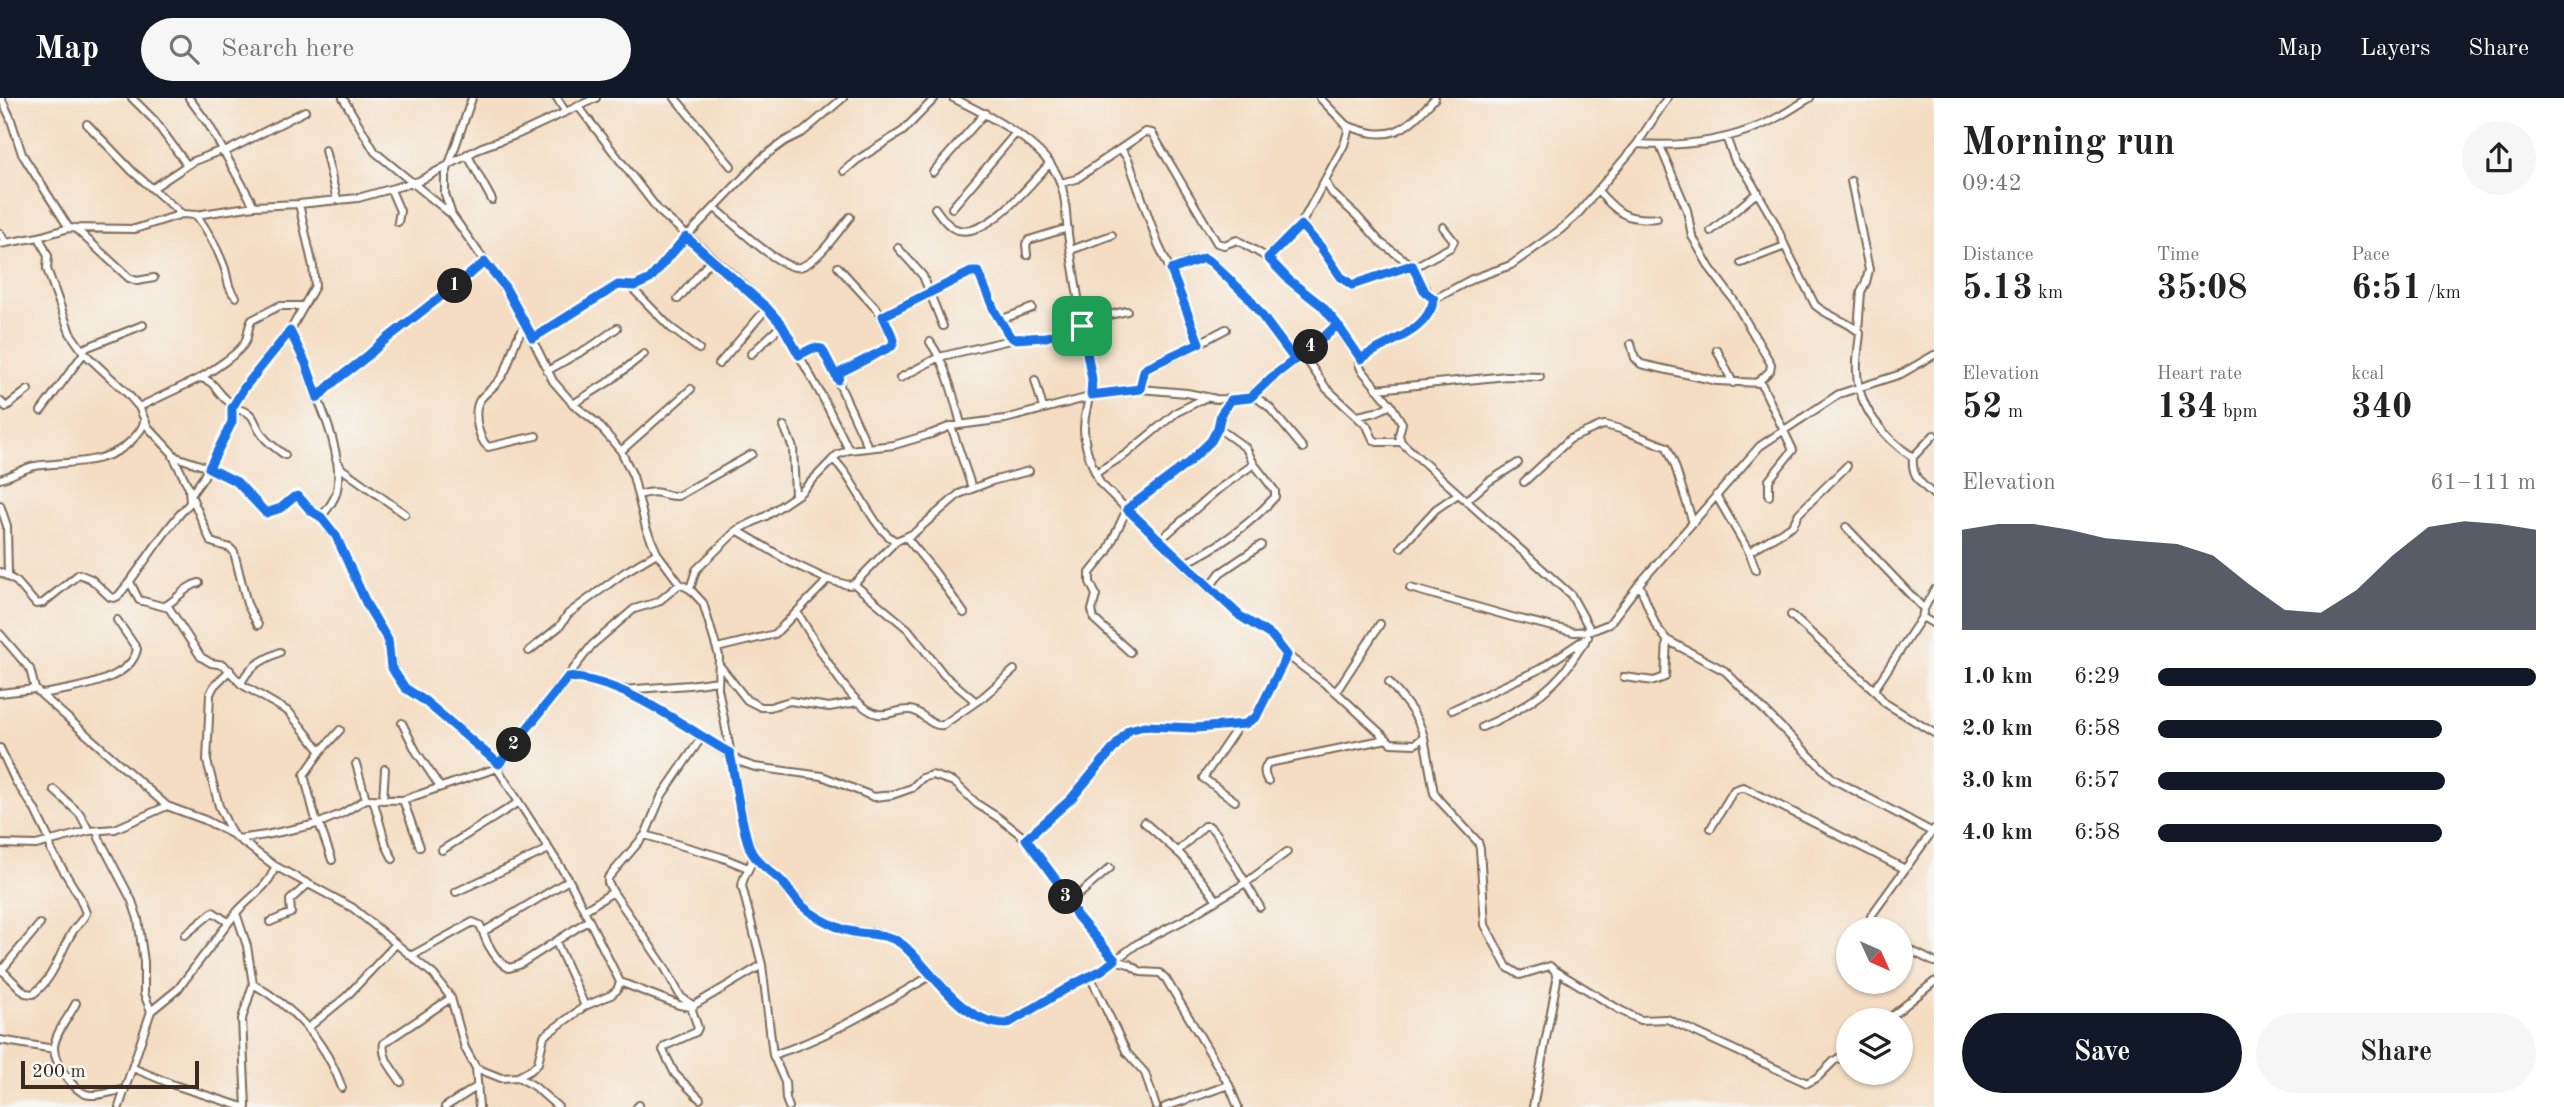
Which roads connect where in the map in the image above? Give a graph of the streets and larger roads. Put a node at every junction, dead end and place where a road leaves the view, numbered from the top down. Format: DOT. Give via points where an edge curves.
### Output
graph roads {
  1 [pos="1,98"];
  2 [pos="132,98"];
  3 [pos="189,98"];
  4 [pos="343,98"];
  5 [pos="472,98"];
  6 [pos="557,98"];
  7 [pos="596,98"];
  8 [pos="676,98"];
  9 [pos="843,98"];
  10 [pos="935,98"];
  11 [pos="953,98"];
  12 [pos="1320,98"];
  13 [pos="1435,98"];
  14 [pos="1667,98"];
  15 [pos="1810,98"];
  16 [pos="578,106"];
  17 [pos="305,111"];
  18 [pos="565,111"];
  19 [pos="985,113"];
  20 [pos="87,124"];
  21 [pos="1346,125"];
  22 [pos="1015,134"];
  23 [pos="1726,137"];
  24 [pos="1637,144"];
  25 [pos="1660,146"];
  26 [pos="1121,149"];
  27 [pos="325,150"];
  28 [pos="223,152"];
  29 [pos="467,154"];
  30 [pos="1049,163"];
  31 [pos="450,164"];
  32 [pos="187,165"];
  33 [pos="732,166"];
  34 [pos="844,172"];
  35 [pos="933,172"];
  36 [pos="1325,181"];
  37 [pos="1851,181"];
  38 [pos="413,182"];
  39 [pos="1061,183"];
  40 [pos="153,188"];
  41 [pos="391,190"];
  42 [pos="1598,191"];
  43 [pos="1758,192"];
  44 [pos="337,200"];
  45 [pos="492,200"];
  46 [pos="299,204"];
  47 [pos="254,206"];
  48 [pos="715,208"];
  49 [pos="935,208"];
  50 [pos="952,208"];
  51 [pos="182,214"];
  52 [pos="196,215"];
  53 [pos="452,215"];
  54 [pos="850,217"];
  55 [pos="1657,218"];
  56 [pos="398,222"];
  57 [pos="1301,225"];
  58 [pos="1443,227"];
  59 [pos="72,228"];
  60 [pos="1069,228"];
  61 [pos="1711,231"];
  62 [pos="0,233"];
  63 [pos="1112,235"];
  64 [pos="39,237"];
  65 [pos="686,237"];
  66 [pos="3,244"];
  67 [pos="1785,246"];
  68 [pos="898,247"];
  69 [pos="1071,250"];
  70 [pos="1027,255"];
  71 [pos="1268,258"];
  72 [pos="712,259"];
  73 [pos="485,262"];
  74 [pos="1741,263"];
  75 [pos="1412,265"];
  76 [pos="838,267"];
  77 [pos="1171,270"];
  78 [pos="154,278"];
  79 [pos="629,285"];
  80 [pos="931,292"];
  81 [pos="236,297"];
  82 [pos="678,299"];
  83 [pos="1434,299"];
  84 [pos="304,306"];
  85 [pos="767,308"];
  86 [pos="1032,308"];
  87 [pos="1127,311"];
  88 [pos="883,316"];
  89 [pos="1000,320"];
  90 [pos="1082,323"];
  91 [pos="1337,324"];
  92 [pos="143,325"];
  93 [pos="782,325"];
  94 [pos="526,326"];
  95 [pos="943,326"];
  96 [pos="617,328"];
  97 [pos="1226,330"];
  98 [pos="1858,330"];
  99 [pos="290,331"];
  100 [pos="533,338"];
  101 [pos="1014,339"];
  102 [pos="930,342"];
  103 [pos="1199,343"];
  104 [pos="1631,344"];
  105 [pos="699,349"];
  106 [pos="1717,350"];
  107 [pos="83,351"];
  108 [pos="644,354"];
  109 [pos="751,354"];
  110 [pos="799,355"];
  111 [pos="1934,355"];
  112 [pos="939,356"];
  113 [pos="1297,357"];
  114 [pos="1361,359"];
  115 [pos="719,363"];
  116 [pos="547,371"];
  117 [pos="1541,377"];
  118 [pos="200,378"];
  119 [pos="900,378"];
  120 [pos="838,380"];
  121 [pos="1035,380"];
  122 [pos="1758,382"];
  123 [pos="1733,383"];
  124 [pos="1860,388"];
  125 [pos="691,389"];
  126 [pos="1140,389"];
  127 [pos="1377,389"];
  128 [pos="28,390"];
  129 [pos="1091,395"];
  130 [pos="1253,395"];
  131 [pos="1207,397"];
  132 [pos="318,398"];
  133 [pos="1231,400"];
  134 [pos="0,401"];
  135 [pos="573,404"];
  136 [pos="1391,405"];
  137 [pos="233,406"];
  138 [pos="139,407"];
  139 [pos="1043,408"];
  140 [pos="41,411"];
  141 [pos="1358,416"];
  142 [pos="145,419"];
  143 [pos="961,424"];
  144 [pos="784,426"];
  145 [pos="951,426"];
  146 [pos="1218,428"];
  147 [pos="1784,431"];
  148 [pos="1934,435"];
  149 [pos="536,436"];
  150 [pos="1401,442"];
  151 [pos="868,447"];
  152 [pos="1303,448"];
  153 [pos="849,450"];
  154 [pos="171,451"];
  155 [pos="621,451"];
  156 [pos="752,454"];
  157 [pos="285,455"];
  158 [pos="335,457"];
  159 [pos="1913,457"];
  160 [pos="832,459"];
  161 [pos="1518,463"];
  162 [pos="1254,464"];
  163 [pos="1847,466"];
  164 [pos="209,468"];
  165 [pos="1029,471"];
  166 [pos="1096,473"];
  167 [pos="0,479"];
  168 [pos="1524,482"];
  169 [pos="972,488"];
  170 [pos="1458,494"];
  171 [pos="191,495"];
  172 [pos="639,495"];
  173 [pos="1716,495"];
  174 [pos="1934,495"];
  175 [pos="794,496"];
  176 [pos="1769,496"];
  177 [pos="1466,501"];
  178 [pos="0,505"];
  179 [pos="1127,509"];
  180 [pos="405,514"];
  181 [pos="321,517"];
  182 [pos="1693,523"];
  183 [pos="1846,527"];
  184 [pos="737,530"];
  185 [pos="906,537"];
  186 [pos="1160,540"];
  187 [pos="896,541"];
  188 [pos="1261,545"];
  189 [pos="1401,547"];
  190 [pos="1749,552"];
  191 [pos="657,554"];
  192 [pos="1183,564"];
  193 [pos="1756,570"];
  194 [pos="0,572"];
  195 [pos="8,576"];
  196 [pos="826,579"];
  197 [pos="130,582"];
  198 [pos="199,583"];
  199 [pos="680,584"];
  200 [pos="854,584"];
  201 [pos="1639,584"];
  202 [pos="1210,587"];
  203 [pos="1410,588"];
  204 [pos="690,589"];
  205 [pos="1934,590"];
  206 [pos="165,606"];
  207 [pos="1924,608"];
  208 [pos="964,613"];
  209 [pos="798,614"];
  210 [pos="1791,615"];
  211 [pos="1922,617"];
  212 [pos="117,620"];
  213 [pos="1380,624"];
  214 [pos="1934,624"];
  215 [pos="258,625"];
  216 [pos="0,634"];
  217 [pos="1590,634"];
  218 [pos="1667,640"];
  219 [pos="717,648"];
  220 [pos="529,651"];
  221 [pos="280,652"];
  222 [pos="1130,652"];
  223 [pos="1287,655"];
  224 [pos="720,666"];
  225 [pos="230,670"];
  226 [pos="1014,670"];
  227 [pos="568,677"];
  228 [pos="1624,677"];
  229 [pos="718,681"];
  230 [pos="1389,682"];
  231 [pos="241,684"];
  232 [pos="35,688"];
  233 [pos="623,690"];
  234 [pos="1874,690"];
  235 [pos="1336,692"];
  236 [pos="0,693"];
  237 [pos="42,694"];
  238 [pos="975,701"];
  239 [pos="858,702"];
  240 [pos="1452,710"];
  241 [pos="402,723"];
  242 [pos="1239,725"];
  243 [pos="1482,727"];
  244 [pos="341,730"];
  245 [pos="1934,733"];
  246 [pos="702,737"];
  247 [pos="1424,737"];
  248 [pos="1387,739"];
  249 [pos="0,748"];
  250 [pos="321,751"];
  251 [pos="730,753"];
  252 [pos="356,764"];
  253 [pos="498,766"];
  254 [pos="385,769"];
  255 [pos="1268,781"];
  256 [pos="440,787"];
  257 [pos="54,790"];
  258 [pos="369,799"];
  259 [pos="383,800"];
  260 [pos="403,800"];
  261 [pos="1235,801"];
  262 [pos="519,802"];
  263 [pos="167,806"];
  264 [pos="1144,822"];
  265 [pos="318,824"];
  266 [pos="1711,828"];
  267 [pos="89,831"];
  268 [pos="98,831"];
  269 [pos="1933,831"];
  270 [pos="645,835"];
  271 [pos="235,836"];
  272 [pos="1026,839"];
  273 [pos="50,841"];
  274 [pos="0,844"];
  275 [pos="420,847"];
  276 [pos="549,849"];
  277 [pos="442,850"];
  278 [pos="1177,852"];
  279 [pos="1287,852"];
  280 [pos="753,854"];
  281 [pos="393,859"];
  282 [pos="332,860"];
  283 [pos="275,866"];
  284 [pos="748,868"];
  285 [pos="1110,868"];
  286 [pos="1905,869"];
  287 [pos="569,880"];
  288 [pos="1247,882"];
  289 [pos="307,884"];
  290 [pos="456,892"];
  291 [pos="613,892"];
  292 [pos="1217,900"];
  293 [pos="1069,903"];
  294 [pos="1260,907"];
  295 [pos="585,910"];
  296 [pos="236,912"];
  297 [pos="1871,917"];
  298 [pos="589,920"];
  299 [pos="228,922"];
  300 [pos="270,922"];
  301 [pos="40,924"];
  302 [pos="483,932"];
  303 [pos="185,934"];
  304 [pos="556,942"];
  305 [pos="394,945"];
  306 [pos="1913,952"];
  307 [pos="411,956"];
  308 [pos="1115,960"];
  309 [pos="1934,962"];
  310 [pos="762,965"];
  311 [pos="1,970"];
  312 [pos="1555,971"];
  313 [pos="932,975"];
  314 [pos="1090,976"];
  315 [pos="620,982"];
  316 [pos="1934,982"];
  317 [pos="253,984"];
  318 [pos="452,998"];
  319 [pos="76,1003"];
  320 [pos="585,1006"];
  321 [pos="692,1006"];
  322 [pos="1902,1008"];
  323 [pos="151,1011"];
  324 [pos="308,1028"];
  325 [pos="0,1040"];
  326 [pos="54,1049"];
  327 [pos="773,1055"];
  328 [pos="1836,1059"];
  329 [pos="133,1068"];
  330 [pos="476,1068"];
  331 [pos="518,1077"];
  332 [pos="401,1082"];
  333 [pos="1229,1085"];
  334 [pos="478,1086"];
  335 [pos="342,1088"];
  336 [pos="123,1090"];
  337 [pos="700,1099"];
  338 [pos="119,1107"];
  339 [pos="244,1107"];
  340 [pos="445,1107"];
  341 [pos="478,1107"];
  342 [pos="558,1107"];
  343 [pos="789,1107"];
  344 [pos="1156,1107"];
  345 [pos="1165,1107"];
  346 [pos="1238,1107"];
  347 [pos="1533,1107"];
  1 -- 59 [label="street" via="22,154"];
  2 -- 32 [label="street"];
  3 -- 28 [label="street"];
  4 -- 38 [label="street" via="375,152"];
  5 -- 31 [label="street"];
  6 -- 18 [label="street"];
  7 -- 16 [label="street"];
  8 -- 33 [label="street"];
  9 -- 48 [label="street" via="803,132 763,157"];
  10 -- 34 [label="street" via="903,131"];
  11 -- 19 [label="street"];
  12 -- 21 [label="street"];
  13 -- 21 [label="street" via="1420,116 1394,133 1377,136"];
  14 -- 24 [label="street"];
  15 -- 23 [label="street" via="1764,125"];
  16 -- 18 [label="street"];
  16 -- 65 [label="street" via="647,198"];
  17 -- 28 [label="street"];
  18 -- 29 [label="street"];
  19 -- 22 [label="street"];
  19 -- 35 [label="street"];
  20 -- 40 [label="street"];
  21 -- 36 [label="street" via="1343,145"];
  22 -- 30 [label="street"];
  22 -- 50 [label="street"];
  23 -- 25 [label="street"];
  23 -- 43 [label="street" via="1735,161"];
  24 -- 25 [label="street"];
  24 -- 42 [label="street"];
  25 -- 122 [label="street" via="1687,210 1692,236 1771,364 1770,372"];
  26 -- 39 [label="street" via="1076,179"];
  26 -- 71 [label="street" via="1145,132 1152,133 1217,243 1237,240"];
  26 -- 77 [label="street"];
  27 -- 44 [label="street"];
  28 -- 32 [label="street"];
  28 -- 47 [label="street"];
  29 -- 31 [label="street"];
  29 -- 45 [label="street"];
  30 -- 39 [label="street"];
  30 -- 49 [label="street" via="1006,211 985,224 957,230"];
  31 -- 38 [label="street"];
  31 -- 53 [label="street" via="445,194"];
  32 -- 40 [label="street"];
  36 -- 57 [label="street"];
  36 -- 75 [label="street" via="1381,243"];
  37 -- 98 [label="street" via="1869,270 1861,292"];
  38 -- 41 [label="street"];
  38 -- 53 [label="street"];
  39 -- 60 [label="street"];
  40 -- 51 [label="street"];
  41 -- 44 [label="street"];
  41 -- 56 [label="street" via="400,211"];
  42 -- 55 [label="street" via="1631,218"];
  42 -- 83 [label="street" via="1560,230 1521,258"];
  43 -- 61 [label="street"];
  43 -- 67 [label="street"];
  44 -- 46 [label="street"];
  46 -- 47 [label="street"];
  46 -- 84 [label="street" via="314,286"];
  47 -- 52 [label="street"];
  48 -- 54 [label="street" via="793,268 815,257"];
  48 -- 65 [label="street"];
  51 -- 52 [label="street"];
  51 -- 59 [label="street" via="135,229"];
  52 -- 81 [label="street" via="215,245"];
  53 -- 73 [label="street"];
  57 -- 71 [label="street"];
  57 -- 75 [label="street" via="1352,285"];
  58 -- 75 [label="street" via="1453,244"];
  59 -- 64 [label="street"];
  59 -- 78 [label="street" via="130,278"];
  60 -- 69 [label="street"];
  60 -- 70 [label="street" via="1029,240"];
  62 -- 66 [label="street"];
  63 -- 69 [label="street"];
  64 -- 66 [label="street"];
  64 -- 107 [label="street" via="70,333"];
  65 -- 72 [label="street"];
  65 -- 79 [label="street" via="650,279"];
  67 -- 74 [label="street"];
  67 -- 98 [label="street" via="1815,305"];
  68 -- 80 [label="street"];
  69 -- 90 [label="street"];
  71 -- 91 [label="street"];
  72 -- 82 [label="street"];
  72 -- 85 [label="street"];
  73 -- 94 [label="street"];
  73 -- 132 [label="street" via="380,344 369,358 338,376"];
  75 -- 83 [label="street" via="1425,292"];
  76 -- 88 [label="street"];
  77 -- 103 [label="street"];
  77 -- 113 [label="street" via="1197,259 1211,262 1248,297"];
  79 -- 100 [label="street" via="618,285"];
  79 -- 105 [label="street"];
  80 -- 88 [label="street"];
  80 -- 89 [label="street" via="978,272"];
  80 -- 95 [label="street"];
  83 -- 114 [label="street" via="1423,322"];
  84 -- 99 [label="street"];
  84 -- 118 [label="street" via="279,306 252,320 241,348"];
  85 -- 93 [label="street"];
  85 -- 115 [label="street"];
  86 -- 89 [label="street"];
  87 -- 90 [label="street"];
  88 -- 120 [label="street" via="894,340 892,346 841,372"];
  89 -- 101 [label="street"];
  90 -- 101 [label="street" via="1046,337"];
  90 -- 129 [label="street"];
  91 -- 113 [label="street"];
  91 -- 114 [label="street"];
  92 -- 107 [label="street"];
  93 -- 109 [label="street"];
  93 -- 110 [label="street"];
  94 -- 100 [label="street"];
  94 -- 149 [label="street" via="504,373 475,408 488,447"];
  96 -- 116 [label="street"];
  97 -- 103 [label="street"];
  98 -- 124 [label="street"];
  99 -- 132 [label="street"];
  99 -- 137 [label="street"];
  100 -- 116 [label="street"];
  101 -- 112 [label="street"];
  102 -- 112 [label="street"];
  103 -- 126 [label="street" via="1148,367"];
  104 -- 123 [label="street" via="1641,364"];
  106 -- 123 [label="street"];
  107 -- 138 [label="street"];
  107 -- 140 [label="street"];
  108 -- 135 [label="street"];
  110 -- 120 [label="street" via="822,349"];
  110 -- 153 [label="street"];
  111 -- 124 [label="street" via="1901,374"];
  112 -- 119 [label="street"];
  112 -- 143 [label="street"];
  113 -- 130 [label="street"];
  113 -- 141 [label="street" via="1309,363 1326,388"];
  114 -- 127 [label="street" via="1361,369"];
  116 -- 135 [label="street"];
  117 -- 127 [label="street"];
  118 -- 137 [label="street" via="212,383"];
  118 -- 138 [label="street"];
  120 -- 151 [label="street"];
  121 -- 139 [label="street"];
  122 -- 123 [label="street"];
  122 -- 147 [label="street"];
  124 -- 147 [label="street" via="1834,397"];
  124 -- 159 [label="street" via="1875,423"];
  125 -- 155 [label="street"];
  126 -- 129 [label="street"];
  126 -- 131 [label="street"];
  127 -- 136 [label="street"];
  128 -- 134 [label="street" via="6,407"];
  129 -- 139 [label="street"];
  129 -- 166 [label="street" via="1084,443"];
  130 -- 133 [label="street"];
  130 -- 152 [label="street"];
  131 -- 133 [label="street"];
  131 -- 166 [label="street" via="1177,412"];
  132 -- 158 [label="street"];
  133 -- 146 [label="street"];
  135 -- 155 [label="street"];
  136 -- 141 [label="street"];
  136 -- 150 [label="street" via="1402,423"];
  137 -- 157 [label="street" via="253,415 263,436"];
  137 -- 164 [label="street" via="232,422"];
  138 -- 142 [label="street"];
  139 -- 143 [label="street" via="1005,419"];
  141 -- 150 [label="street" via="1377,442"];
  142 -- 154 [label="street"];
  142 -- 167 [label="street" via="132,439 113,455 28,468"];
  143 -- 145 [label="street"];
  144 -- 175 [label="street" via="793,448"];
  145 -- 151 [label="street" via="894,445"];
  145 -- 169 [label="street"];
  146 -- 162 [label="street" via="1246,448"];
  146 -- 179 [label="street" via="1188,463"];
  147 -- 173 [label="street" via="1760,446"];
  147 -- 176 [label="street" via="1793,453 1769,480"];
  148 -- 159 [label="street"];
  150 -- 170 [label="street"];
  151 -- 153 [label="street"];
  153 -- 160 [label="street"];
  154 -- 164 [label="street"];
  154 -- 171 [label="street"];
  155 -- 172 [label="street"];
  156 -- 172 [label="street" via="678,496 658,491"];
  158 -- 180 [label="street" via="342,468"];
  158 -- 181 [label="street" via="337,492"];
  159 -- 174 [label="street" via="1916,477"];
  160 -- 175 [label="street"];
  160 -- 187 [label="street"];
  161 -- 177 [label="street"];
  162 -- 186 [label="street"];
  162 -- 192 [label="street" via="1275,497 1243,525"];
  163 -- 190 [label="street" via="1799,513 1793,525"];
  164 -- 171 [label="street"];
  164 -- 181 [label="street" via="237,482 266,513 298,496"];
  165 -- 169 [label="street"];
  166 -- 179 [label="street"];
  168 -- 182 [label="street" via="1570,439 1605,425 1667,447"];
  169 -- 185 [label="street"];
  170 -- 177 [label="street"];
  170 -- 189 [label="street" via="1436,509"];
  171 -- 197 [label="street" via="190,503 169,524"];
  171 -- 215 [label="street" via="211,542 234,552 244,597"];
  172 -- 191 [label="street"];
  173 -- 182 [label="street"];
  173 -- 190 [label="street"];
  175 -- 184 [label="street"];
  177 -- 217 [label="street" via="1571,595"];
  178 -- 195 [label="street" via="7,526"];
  179 -- 186 [label="street"];
  179 -- 222 [label="street" via="1089,578 1096,595 1094,619"];
  181 -- 253 [label="street" via="342,547 388,640 394,672 405,688"];
  182 -- 201 [label="street"];
  183 -- 207 [label="street"];
  184 -- 196 [label="street"];
  184 -- 204 [label="street" via="696,570"];
  185 -- 187 [label="street"];
  185 -- 208 [label="street"];
  186 -- 192 [label="street"];
  187 -- 200 [label="street"];
  188 -- 202 [label="street" via="1220,573"];
  190 -- 193 [label="street"];
  191 -- 199 [label="street"];
  191 -- 220 [label="street" via="568,614"];
  192 -- 202 [label="street"];
  194 -- 195 [label="street"];
  195 -- 197 [label="street" via="39,604 79,574 114,598"];
  196 -- 200 [label="street"];
  196 -- 209 [label="street"];
  197 -- 206 [label="street" via="139,600"];
  198 -- 206 [label="street" via="188,586"];
  199 -- 204 [label="street"];
  199 -- 227 [label="street" via="658,602 634,609 592,645"];
  200 -- 238 [label="street" via="908,629 944,675"];
  201 -- 217 [label="street" via="1609,624"];
  201 -- 218 [label="street" via="1656,626"];
  202 -- 223 [label="street" via="1240,616 1272,636"];
  203 -- 217 [label="street"];
  204 -- 219 [label="street" via="703,603"];
  205 -- 207 [label="street"];
  206 -- 225 [label="street" via="201,657"];
  207 -- 211 [label="street"];
  209 -- 219 [label="street" via="771,637"];
  209 -- 239 [label="street"];
  210 -- 234 [label="street"];
  211 -- 214 [label="street"];
  211 -- 234 [label="street"];
  212 -- 237 [label="street" via="137,649 126,668 86,686"];
  213 -- 235 [label="street"];
  216 -- 232 [label="street" via="30,669"];
  217 -- 240 [label="street" via="1540,668"];
  217 -- 243 [label="street" via="1550,686 1509,715"];
  218 -- 228 [label="street" via="1661,681"];
  218 -- 269 [label="street" via="1725,671 1833,779"];
  219 -- 224 [label="street"];
  221 -- 231 [label="street" via="246,672"];
  223 -- 235 [label="street"];
  223 -- 242 [label="street" via="1256,717"];
  224 -- 229 [label="street"];
  224 -- 239 [label="street" via="747,700 761,707 790,701 829,707"];
  225 -- 231 [label="street"];
  225 -- 271 [label="street" via="210,694 207,761 219,806"];
  226 -- 238 [label="street"];
  227 -- 233 [label="street"];
  227 -- 253 [label="street"];
  229 -- 233 [label="street"];
  229 -- 251 [label="street"];
  230 -- 247 [label="street" via="1411,709"];
  231 -- 250 [label="street" via="289,712"];
  232 -- 236 [label="street"];
  232 -- 237 [label="street"];
  233 -- 246 [label="street"];
  234 -- 245 [label="street" via="1885,703"];
  235 -- 248 [label="street"];
  237 -- 263 [label="street"];
  238 -- 239 [label="street" via="939,726 913,710 878,714"];
  241 -- 256 [label="street"];
  242 -- 261 [label="street" via="1203,778"];
  242 -- 272 [label="street" via="1129,730 1071,799"];
  244 -- 250 [label="street"];
  246 -- 251 [label="street"];
  246 -- 270 [label="street" via="662,795"];
  247 -- 248 [label="street" via="1415,744"];
  247 -- 312 [label="street" via="1434,793 1478,842 1485,925 1507,967 1520,975 1550,966"];
  248 -- 255 [label="street" via="1268,763"];
  249 -- 273 [label="street"];
  250 -- 265 [label="street" via="304,775"];
  251 -- 272 [label="street" via="755,767 822,776 874,797 912,788 922,778 940,777 960,785 977,804"];
  251 -- 280 [label="street"];
  252 -- 258 [label="street"];
  253 -- 256 [label="street"];
  253 -- 262 [label="street"];
  254 -- 259 [label="street"];
  256 -- 260 [label="street"];
  257 -- 267 [label="street" via="80,814"];
  258 -- 259 [label="street"];
  258 -- 265 [label="street"];
  258 -- 281 [label="street"];
  259 -- 260 [label="street"];
  260 -- 275 [label="street"];
  262 -- 276 [label="street"];
  262 -- 277 [label="street"];
  263 -- 268 [label="street" via="115,829"];
  263 -- 271 [label="street"];
  264 -- 278 [label="street"];
  265 -- 271 [label="street"];
  265 -- 282 [label="street"];
  266 -- 286 [label="street" via="1734,790 1743,787"];
  267 -- 268 [label="street"];
  267 -- 273 [label="street"];
  268 -- 323 [label="street" via="138,919 144,994"];
  269 -- 286 [label="street"];
  270 -- 284 [label="street"];
  270 -- 291 [label="street" via="608,878"];
  271 -- 283 [label="street"];
  272 -- 293 [label="street"];
  273 -- 274 [label="street"];
  273 -- 311 [label="street" via="86,916 48,979 33,994 25,993"];
  276 -- 287 [label="street"];
  276 -- 290 [label="street"];
  278 -- 288 [label="street" via="1209,826"];
  278 -- 292 [label="street"];
  279 -- 288 [label="street"];
  280 -- 284 [label="street"];
  280 -- 313 [label="street" via="812,913 844,930 889,936"];
  283 -- 289 [label="street"];
  283 -- 296 [label="street" via="268,883"];
  284 -- 310 [label="street" via="742,886"];
  285 -- 293 [label="street"];
  286 -- 297 [label="street"];
  287 -- 295 [label="street"];
  287 -- 302 [label="street"];
  288 -- 292 [label="street"];
  288 -- 294 [label="street"];
  289 -- 300 [label="street" via="290,900 291,914"];
  289 -- 305 [label="street" via="352,908"];
  291 -- 295 [label="street"];
  291 -- 321 [label="street" via="681,997"];
  292 -- 308 [label="street"];
  293 -- 308 [label="street"];
  295 -- 298 [label="street"];
  296 -- 299 [label="street"];
  296 -- 317 [label="street"];
  298 -- 304 [label="street"];
  298 -- 315 [label="street"];
  299 -- 303 [label="street" via="213,912"];
  299 -- 323 [label="street" via="178,989"];
  301 -- 311 [label="street"];
  302 -- 304 [label="street" via="509,968"];
  302 -- 307 [label="street" via="474,922"];
  304 -- 320 [label="street"];
  305 -- 307 [label="street"];
  305 -- 324 [label="street" via="347,996"];
  306 -- 309 [label="street"];
  307 -- 318 [label="street"];
  308 -- 314 [label="street"];
  308 -- 333 [label="street" via="1140,972 1160,973 1166,979"];
  310 -- 321 [label="street"];
  310 -- 327 [label="street"];
  312 -- 328 [label="street" via="1640,1020 1667,1019 1807,1083"];
  312 -- 347 [label="street"];
  313 -- 314 [label="street" via="959,1003 995,1024 1017,1020"];
  313 -- 327 [label="street" via="830,1033"];
  314 -- 344 [label="street" via="1127,1053 1145,1073"];
  315 -- 320 [label="street" via="611,995"];
  315 -- 321 [label="street"];
  316 -- 322 [label="street"];
  317 -- 324 [label="street" via="276,997"];
  317 -- 339 [label="street" via="242,1019"];
  318 -- 330 [label="street" via="465,1048"];
  318 -- 332 [label="street" via="384,1043 385,1058"];
  319 -- 326 [label="street"];
  320 -- 331 [label="street" via="544,1036 538,1063"];
  321 -- 337 [label="street" via="696,1032 663,1050 675,1074"];
  323 -- 329 [label="street"];
  324 -- 335 [label="street"];
  325 -- 326 [label="street"];
  326 -- 336 [label="street" via="68,1080 85,1093"];
  327 -- 343 [label="street"];
  329 -- 336 [label="street"];
  329 -- 339 [label="street"];
  330 -- 331 [label="street" via="501,1078"];
  330 -- 334 [label="street"];
  331 -- 342 [label="street"];
  333 -- 345 [label="street"];
  333 -- 346 [label="street"];
  334 -- 340 [label="street"];
  334 -- 341 [label="street"];
  336 -- 338 [label="street"];
}
